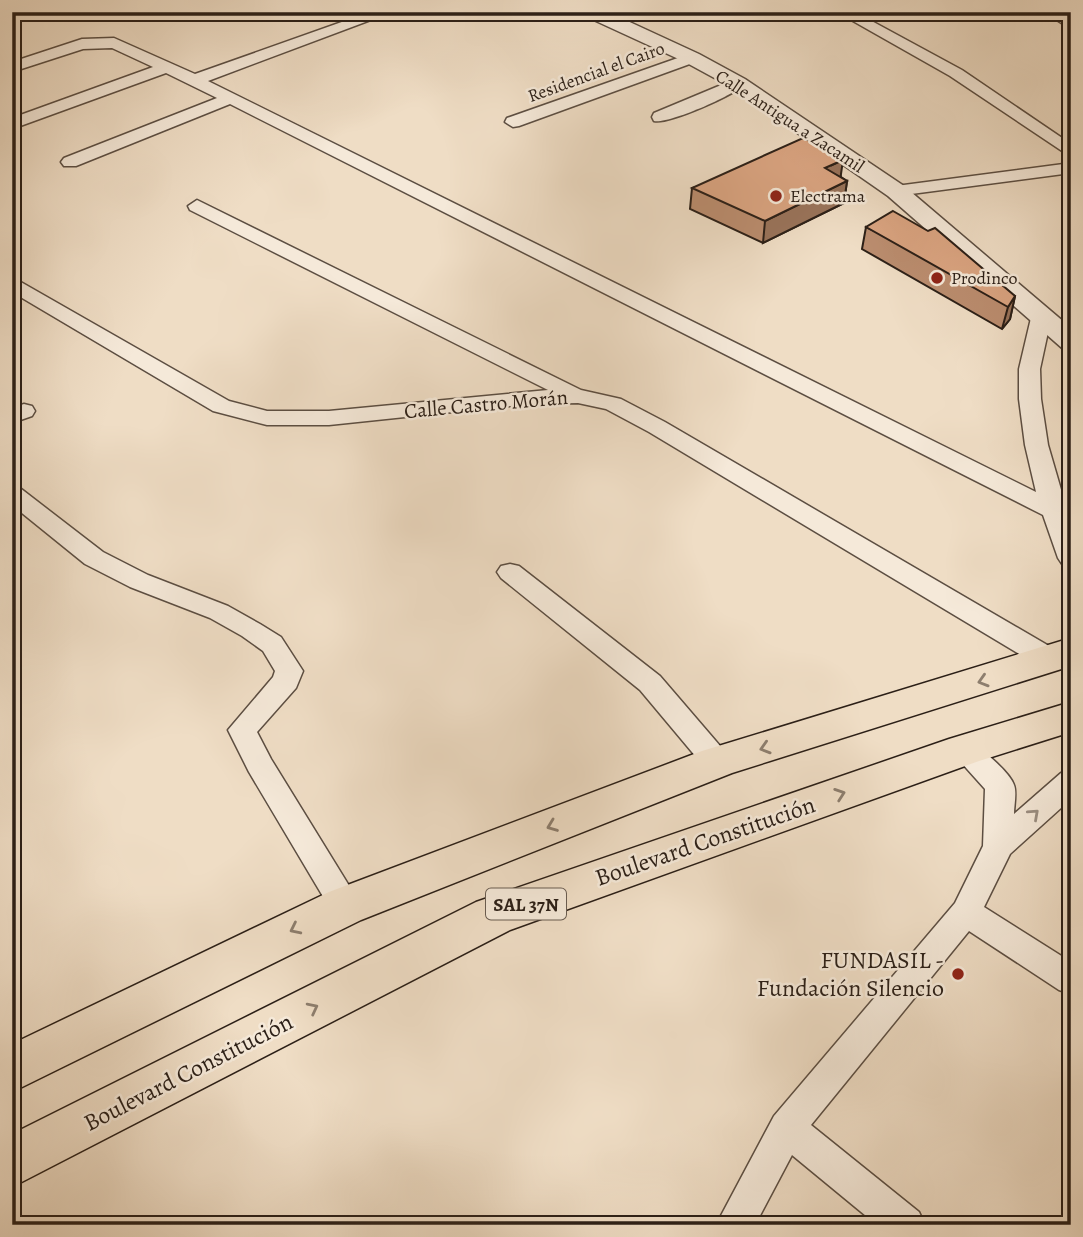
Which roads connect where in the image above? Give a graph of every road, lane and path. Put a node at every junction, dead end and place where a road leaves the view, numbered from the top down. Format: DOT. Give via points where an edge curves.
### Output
graph roads {
  1 [pos="385,12"];
  2 [pos="844,12"];
  3 [pos="1051,12"];
  4 [pos="598,13"];
  5 [pos="1071,25"];
  6 [pos="692,58"];
  7 [pos="12,66"];
  8 [pos="167,67"];
  9 [pos="194,80"];
  10 [pos="738,83"];
  11 [pos="231,98"];
  12 [pos="660,117"];
  13 [pos="513,122"];
  14 [pos="12,124"];
  15 [pos="1071,152"];
  16 [pos="70,162"];
  17 [pos="1071,168"];
  18 [pos="896,191"];
  19 [pos="197,206"];
  20 [pos="12,284"];
  21 [pos="1041,318"];
  22 [pos="1069,341"];
  23 [pos="578,396"];
  24 [pos="12,493"];
  25 [pos="1053,510"];
  26 [pos="1071,558"];
  27 [pos="510,572"];
  28 [pos="1061,656"];
  29 [pos="1071,717"];
  30 [pos="964,750"];
  31 [pos="717,762"];
  32 [pos="1071,781"];
  33 [pos="998,846"];
  34 [pos="345,905"];
  35 [pos="966,912"];
  36 [pos="1071,980"];
  37 [pos="12,1069"];
  38 [pos="787,1128"];
  39 [pos="12,1162"];
  40 [pos="735,1225"];
  41 [pos="906,1225"];
  1 -- 9 [label="street"];
  2 -- 15 [label="street" via="956,73"];
  3 -- 5 [label="street"];
  4 -- 6 [label="street, Calle Antigua a Zacamil"];
  6 -- 10 [label="street, Calle Antigua a Zacamil"];
  6 -- 13 [label="street, Residencial el Cairo"];
  7 -- 8 [label="street" via="96,42 114,43"];
  8 -- 9 [label="street"];
  8 -- 14 [label="street"];
  9 -- 11 [label="street"];
  10 -- 12 [label="street"];
  10 -- 18 [label="street, Calle Antigua a Zacamil"];
  11 -- 16 [label="street"];
  11 -- 25 [label="street"];
  17 -- 18 [label="street"];
  18 -- 21 [label="street, Calle Antigua a Zacamil"];
  19 -- 23 [label="street"];
  20 -- 23 [label="street, Calle Castro Morán" via="221,406 267,418 329,418"];
  21 -- 22 [label="street, Calle Antigua a Zacamil"];
  21 -- 25 [label="street" via="1029,374 1032,417"];
  23 -- 28 [label="street, Calle Castro Morán" via="613,404 657,427"];
  24 -- 34 [label="street" via="94,558 219,612 272,644 289,671 286,681 242,730"];
  25 -- 26 [label="street"];
  27 -- 31 [label="street" via="650,683"];
  28 -- 31 [label="highway, one-way"];
  29 -- 30 [label="highway, Boulevard Constitución / SAL 37N"];
  30 -- 33 [label="street" via="1000,786"];
  39 -- 30 [label="highway, Boulevard Constitución / SAL 37N, one-way" via="493,916"];
  31 -- 34 [label="highway, one-way"];
  33 -- 32 [label="street, one-way"];
  33 -- 35 [label="street"];
  34 -- 37 [label="highway, one-way"];
  35 -- 36 [label="street"];
  35 -- 38 [label="street"];
  38 -- 40 [label="street"];
  38 -- 41 [label="street"];
}
